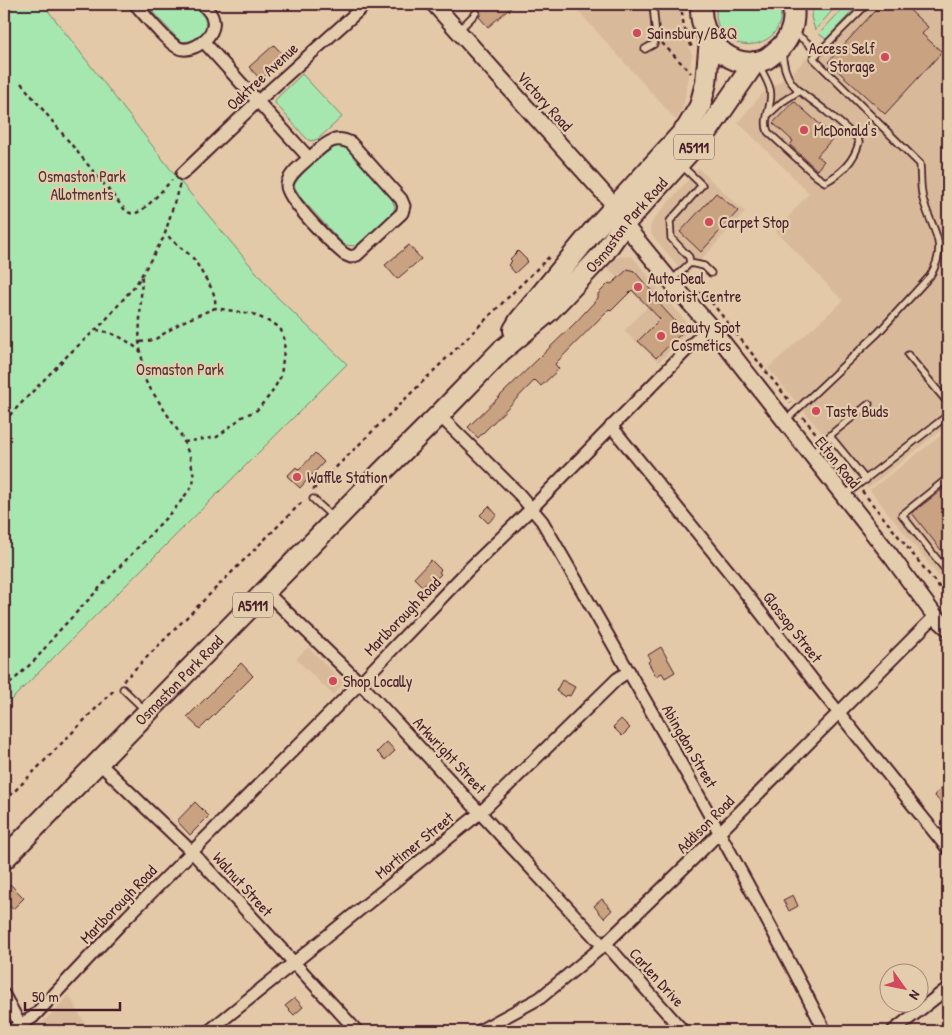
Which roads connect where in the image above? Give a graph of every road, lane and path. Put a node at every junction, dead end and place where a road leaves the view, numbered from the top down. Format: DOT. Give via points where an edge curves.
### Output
graph roads {
  1 [pos="135,4"];
  2 [pos="202,4"];
  3 [pos="366,4"];
  4 [pos="434,4"];
  5 [pos="653,4"];
  6 [pos="682,4"];
  7 [pos="867,4"];
  8 [pos="476,13"];
  9 [pos="703,21"];
  10 [pos="792,21"];
  11 [pos="458,31"];
  12 [pos="656,37"];
  13 [pos="203,41"];
  14 [pos="645,49"];
  15 [pos="694,53"];
  16 [pos="818,54"];
  17 [pos="756,62"];
  18 [pos="684,66"];
  19 [pos="695,70"];
  20 [pos="695,77"];
  21 [pos="21,83"];
  22 [pos="799,91"];
  23 [pos="258,102"];
  24 [pos="768,116"];
  25 [pos="309,158"];
  26 [pos="680,164"];
  27 [pos="182,174"];
  28 [pos="615,206"];
  29 [pos="624,224"];
  30 [pos="166,232"];
  31 [pos="690,263"];
  32 [pos="711,273"];
  33 [pos="142,275"];
  34 [pos="671,282"];
  35 [pos="215,308"];
  36 [pos="710,326"];
  37 [pos="96,330"];
  38 [pos="139,342"];
  39 [pos="501,351"];
  40 [pos="141,352"];
  41 [pos="908,355"];
  42 [pos="948,402"];
  43 [pos="870,404"];
  44 [pos="439,415"];
  45 [pos="948,415"];
  46 [pos="4,420"];
  47 [pos="784,422"];
  48 [pos="611,426"];
  49 [pos="830,436"];
  50 [pos="184,442"];
  51 [pos="811,456"];
  52 [pos="948,478"];
  53 [pos="866,480"];
  54 [pos="844,496"];
  55 [pos="313,499"];
  56 [pos="532,508"];
  57 [pos="335,520"];
  58 [pos="948,573"];
  59 [pos="266,592"];
  60 [pos="935,616"];
  61 [pos="948,628"];
  62 [pos="629,672"];
  63 [pos="360,683"];
  64 [pos="4,689"];
  65 [pos="123,689"];
  66 [pos="839,712"];
  67 [pos="147,713"];
  68 [pos="99,763"];
  69 [pos="481,812"];
  70 [pos="720,832"];
  71 [pos="948,849"];
  72 [pos="192,852"];
  73 [pos="4,859"];
  74 [pos="605,945"];
  75 [pos="293,963"];
  76 [pos="948,988"];
  77 [pos="4,994"];
  78 [pos="22,1028"];
  79 [pos="10,1031"];
  80 [pos="209,1031"];
  81 [pos="357,1031"];
  82 [pos="479,1031"];
  83 [pos="683,1031"];
  84 [pos="825,1031"];
  85 [pos="893,1031"];
  1 -- 13 [label="street" via="180,49 191,49"];
  2 -- 13 [label="street" via="214,24"];
  3 -- 23 [label="street, Oaktree Avenue"];
  4 -- 11 [label="street, Victory Road"];
  5 -- 12 [label="lane"];
  6 -- 15 [label="path" via="686,35"];
  7 -- 16 [label="lane"];
  8 -- 11 [label="lane"];
  9 -- 17 [label="highway, Osmaston Park Road / A5111" via="724,53"];
  9 -- 28 [label="highway, Osmaston Park Road / A5111" via="706,83 700,106 687,128"];
  10 -- 16 [label="lane"];
  10 -- 17 [label="highway, Osmaston Park Road / A5111" via="765,59"];
  10 -- 22 [label="lane" via="783,67"];
  11 -- 28 [label="street, Victory Road"];
  12 -- 14 [label="lane" via="654,44"];
  12 -- 18 [label="path"];
  13 -- 23 [label="street"];
  16 -- 47 [label="lane" via="813,58 920,164 922,198 940,245 930,276 878,333"];
  17 -- 24 [label="lane" via="770,88"];
  17 -- 26 [label="highway, Osmaston Park Road / A5111" via="707,132"];
  19 -- 20 [label="path"];
  21 -- 27 [label="path" via="124,210 131,214 148,205 178,174"];
  22 -- 24 [label="lane"];
  22 -- 24 [label="lane" via="857,138 859,142 851,160 840,173 825,182 816,176 768,132"];
  23 -- 25 [label="street"];
  23 -- 27 [label="street, Oaktree Avenue"];
  25 -- 25 [label="street" via="331,140 339,139 351,144 401,198 402,213 357,254 344,254 288,194 286,186 290,178"];
  26 -- 29 [label="highway, Osmaston Park Road / A5111"];
  26 -- 31 [label="lane" via="702,185 670,221 671,238 689,257"];
  27 -- 30 [label="path"];
  28 -- 29 [label="street, Victory Road"];
  28 -- 39 [label="highway, Osmaston Park Road / A5111" via="520,320"];
  29 -- 34 [label="street, Elton Road"];
  29 -- 39 [label="highway, Osmaston Park Road / A5111" via="603,254 548,312"];
  30 -- 33 [label="path"];
  30 -- 35 [label="path" via="199,266 215,296"];
  31 -- 32 [label="lane" via="704,266"];
  31 -- 34 [label="lane"];
  33 -- 37 [label="path"];
  33 -- 38 [label="path"];
  34 -- 36 [label="street, Elton Road"];
  35 -- 38 [label="path" via="182,322 154,340"];
  35 -- 50 [label="path" via="260,316 281,330 284,341 280,376 272,394 257,410 242,417 217,437"];
  36 -- 47 [label="street, Elton Road"];
  36 -- 48 [label="street, Marlborough Road"];
  37 -- 40 [label="path" via="119,337"];
  37 -- 46 [label="path"];
  38 -- 40 [label="path"];
  39 -- 44 [label="highway, Osmaston Park Road / A5111"];
  40 -- 50 [label="path" via="148,388"];
  41 -- 42 [label="lane"];
  43 -- 49 [label="lane"];
  44 -- 56 [label="street, Abingdon Street"];
  44 -- 57 [label="highway, Osmaston Park Road / A5111"];
  45 -- 53 [label="lane"];
  47 -- 51 [label="street, Elton Road"];
  48 -- 56 [label="street, Marlborough Road"];
  48 -- 66 [label="street, Glossop Street"];
  49 -- 51 [label="lane"];
  49 -- 53 [label="lane"];
  50 -- 64 [label="path" via="194,477 188,492 36,659"];
  51 -- 54 [label="street, Elton Road"];
  52 -- 58 [label="lane" via="902,515"];
  53 -- 54 [label="lane"];
  54 -- 60 [label="street, Elton Road"];
  55 -- 57 [label="lane"];
  56 -- 62 [label="street, Abingdon Street"];
  56 -- 63 [label="street, Marlborough Road"];
  57 -- 59 [label="highway, Osmaston Park Road / A5111"];
  59 -- 63 [label="street, Arkwright Street"];
  59 -- 67 [label="highway, Osmaston Park Road / A5111"];
  60 -- 61 [label="street, Elton Road"];
  60 -- 66 [label="street, Addison Road"];
  62 -- 69 [label="street, Mortimer Street" via="617,679"];
  62 -- 70 [label="street, Abingdon Street"];
  63 -- 69 [label="street, Arkwright Street"];
  63 -- 72 [label="street, Marlborough Road"];
  65 -- 67 [label="lane"];
  66 -- 70 [label="street, Addison Road"];
  66 -- 71 [label="street, Glossop Street"];
  67 -- 68 [label="highway, Osmaston Park Road / A5111"];
  68 -- 72 [label="street, Walnut Street"];
  68 -- 73 [label="highway, Osmaston Park Road / A5111"];
  69 -- 74 [label="street, Arkwright Street"];
  69 -- 75 [label="street, Mortimer Street"];
  70 -- 74 [label="street, Addison Road"];
  70 -- 84 [label="street, Abingdon Street"];
  72 -- 75 [label="street, Walnut Street"];
  72 -- 78 [label="street, Marlborough Road"];
  74 -- 82 [label="street, Addison Road" via="540,998"];
  74 -- 83 [label="street, Carlen Drive"];
  75 -- 80 [label="street, Mortimer Street"];
  75 -- 81 [label="street, Walnut Street"];
  76 -- 85 [label="street"];
  77 -- 78 [label="street"];
  78 -- 79 [label="street, Marlborough Road"];
}
